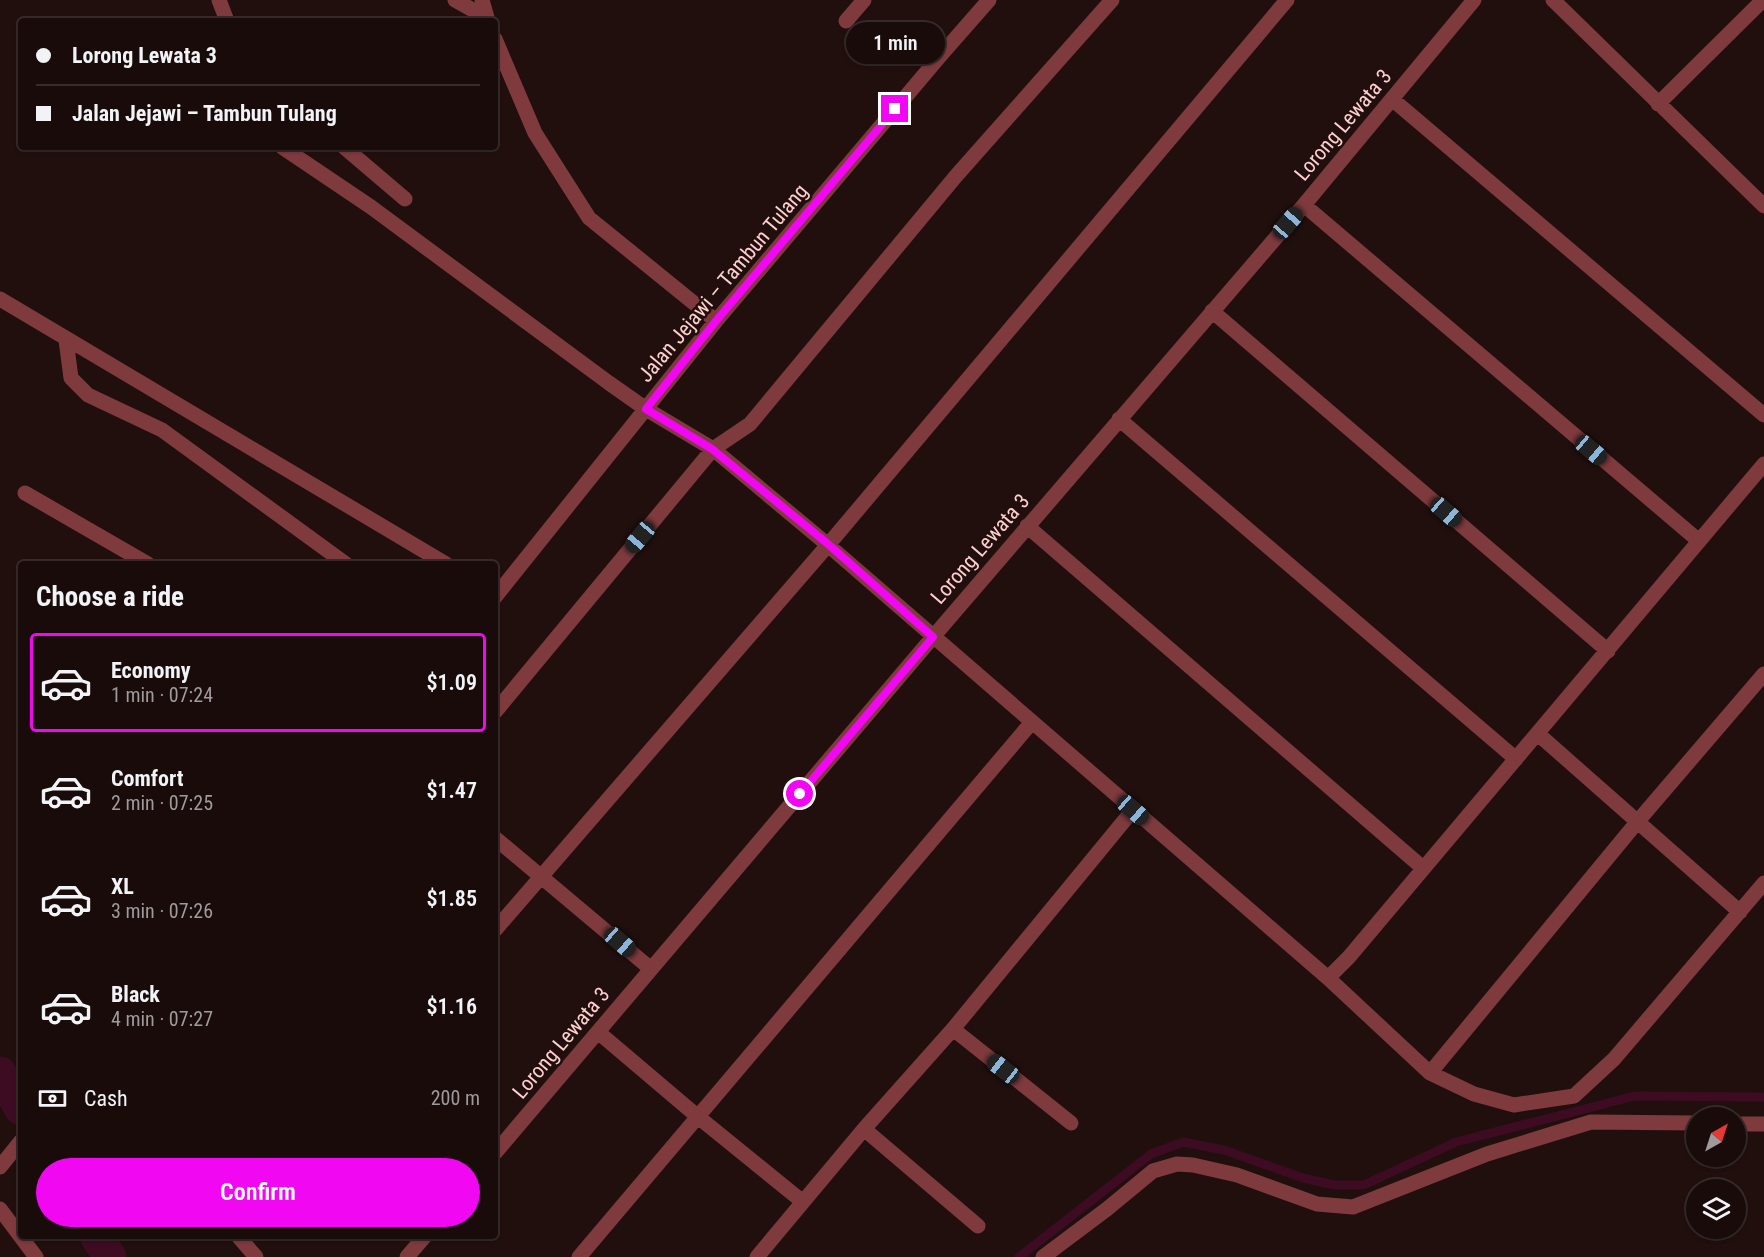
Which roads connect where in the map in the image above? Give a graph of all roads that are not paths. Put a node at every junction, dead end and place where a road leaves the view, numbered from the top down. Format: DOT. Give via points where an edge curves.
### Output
graph roads {
  1 [pos="219,0"];
  2 [pos="455,0"];
  3 [pos="482,0"];
  4 [pos="864,0"];
  5 [pos="989,0"];
  6 [pos="1112,0"];
  7 [pos="1287,0"];
  8 [pos="1474,0"];
  9 [pos="1553,0"];
  10 [pos="1763,0"];
  11 [pos="226,18"];
  12 [pos="484,18"];
  13 [pos="486,18"];
  14 [pos="846,21"];
  15 [pos="498,46"];
  16 [pos="1392,99"];
  17 [pos="1658,104"];
  18 [pos="286,150"];
  19 [pos="348,150"];
  20 [pos="1761,197"];
  21 [pos="405,199"];
  22 [pos="1304,205"];
  23 [pos="0,299"];
  24 [pos="1212,311"];
  25 [pos="716,321"];
  26 [pos="66,340"];
  27 [pos="646,409"];
  28 [pos="1764,415"];
  29 [pos="1119,419"];
  30 [pos="712,449"];
  31 [pos="1764,464"];
  32 [pos="25,493"];
  33 [pos="1028,526"];
  34 [pos="1699,541"];
  35 [pos="828,544"];
  36 [pos="143,561"];
  37 [pos="342,561"];
  38 [pos="441,561"];
  39 [pos="498,593"];
  40 [pos="933,637"];
  41 [pos="1608,651"];
  42 [pos="1764,674"];
  43 [pos="498,708"];
  44 [pos="1032,722"];
  45 [pos="1538,734"];
  46 [pos="1516,759"];
  47 [pos="1133,810"];
  48 [pos="1638,821"];
  49 [pos="498,840"];
  50 [pos="1423,868"];
  51 [pos="541,875"];
  52 [pos="1764,883"];
  53 [pos="1740,912"];
  54 [pos="498,926"];
  55 [pos="651,969"];
  56 [pos="1328,978"];
  57 [pos="952,1029"];
  58 [pos="598,1032"];
  59 [pos="1430,1072"];
  60 [pos="698,1116"];
  61 [pos="1071,1123"];
  62 [pos="1686,1123"];
  63 [pos="1746,1124"];
  64 [pos="1764,1124"];
  65 [pos="864,1129"];
  66 [pos="18,1145"];
  67 [pos="498,1149"];
  68 [pos="5,1161"];
  69 [pos="803,1202"];
  70 [pos="0,1209"];
  71 [pos="978,1226"];
  72 [pos="18,1233"];
  73 [pos="22,1239"];
  74 [pos="241,1239"];
  75 [pos="422,1239"];
  76 [pos="36,1257"];
  77 [pos="256,1257"];
  78 [pos="407,1257"];
  79 [pos="579,1257"];
  80 [pos="757,1257"];
  81 [pos="1043,1257"];
  1 -- 11 [label="street"];
  2 -- 12 [label="street"];
  3 -- 13 [label="street"];
  4 -- 14 [label="street"];
  5 -- 25 [label="street, Jalan Jejawi – Tambun Tulang"];
  6 -- 30 [label="street" via="956,176 750,424"];
  7 -- 35 [label="street"];
  8 -- 16 [label="street, Lorong Lewata 3"];
  9 -- 17 [label="street"];
  10 -- 17 [label="street"];
  15 -- 25 [label="street" via="536,133 589,218"];
  16 -- 22 [label="street, Lorong Lewata 3"];
  16 -- 28 [label="street"];
  17 -- 20 [label="street"];
  18 -- 27 [label="street" via="371,207"];
  19 -- 21 [label="street"];
  22 -- 24 [label="street, Lorong Lewata 3"];
  22 -- 34 [label="street"];
  23 -- 26 [label="street"];
  24 -- 29 [label="street, Lorong Lewata 3"];
  24 -- 41 [label="street"];
  25 -- 27 [label="street, Jalan Jejawi – Tambun Tulang"];
  26 -- 37 [label="street" via="71,378 88,394 162,430"];
  26 -- 38 [label="street"];
  27 -- 30 [label="street"];
  27 -- 39 [label="street, Jalan Jejawi – Tambun Tulang"];
  29 -- 33 [label="street, Lorong Lewata 3"];
  29 -- 46 [label="street"];
  30 -- 35 [label="street"];
  30 -- 43 [label="street"];
  31 -- 34 [label="street"];
  32 -- 36 [label="street"];
  33 -- 40 [label="street, Lorong Lewata 3"];
  33 -- 50 [label="street"];
  34 -- 41 [label="street"];
  35 -- 40 [label="street"];
  35 -- 51 [label="street"];
  40 -- 44 [label="street"];
  40 -- 55 [label="street, Lorong Lewata 3"];
  41 -- 45 [label="street"];
  42 -- 48 [label="street"];
  44 -- 47 [label="street"];
  44 -- 60 [label="street"];
  45 -- 46 [label="street"];
  45 -- 48 [label="street"];
  46 -- 50 [label="street"];
  47 -- 56 [label="street"];
  47 -- 57 [label="street"];
  48 -- 53 [label="street"];
  48 -- 59 [label="street"];
  49 -- 51 [label="street"];
  50 -- 56 [label="street"];
  51 -- 54 [label="street"];
  51 -- 55 [label="street"];
  52 -- 53 [label="street"];
  53 -- 59 [label="street" via="1614,1059 1574,1096 1514,1105 1474,1094"];
  55 -- 58 [label="street, Lorong Lewata 3"];
  56 -- 59 [label="street"];
  57 -- 61 [label="street"];
  57 -- 65 [label="street"];
  58 -- 60 [label="street"];
  58 -- 67 [label="street, Lorong Lewata 3"];
  60 -- 69 [label="street"];
  60 -- 79 [label="street"];
  62 -- 81 [label="street" via="1591,1122 1487,1154 1353,1207 1317,1204 1237,1175 1177,1164 1153,1170"];
  63 -- 64 [label="street"];
  65 -- 69 [label="street"];
  65 -- 71 [label="street"];
  66 -- 68 [label="street"];
  69 -- 80 [label="street"];
  70 -- 72 [label="street"];
  73 -- 76 [label="street"];
  74 -- 77 [label="street"];
  75 -- 78 [label="street"];
}
